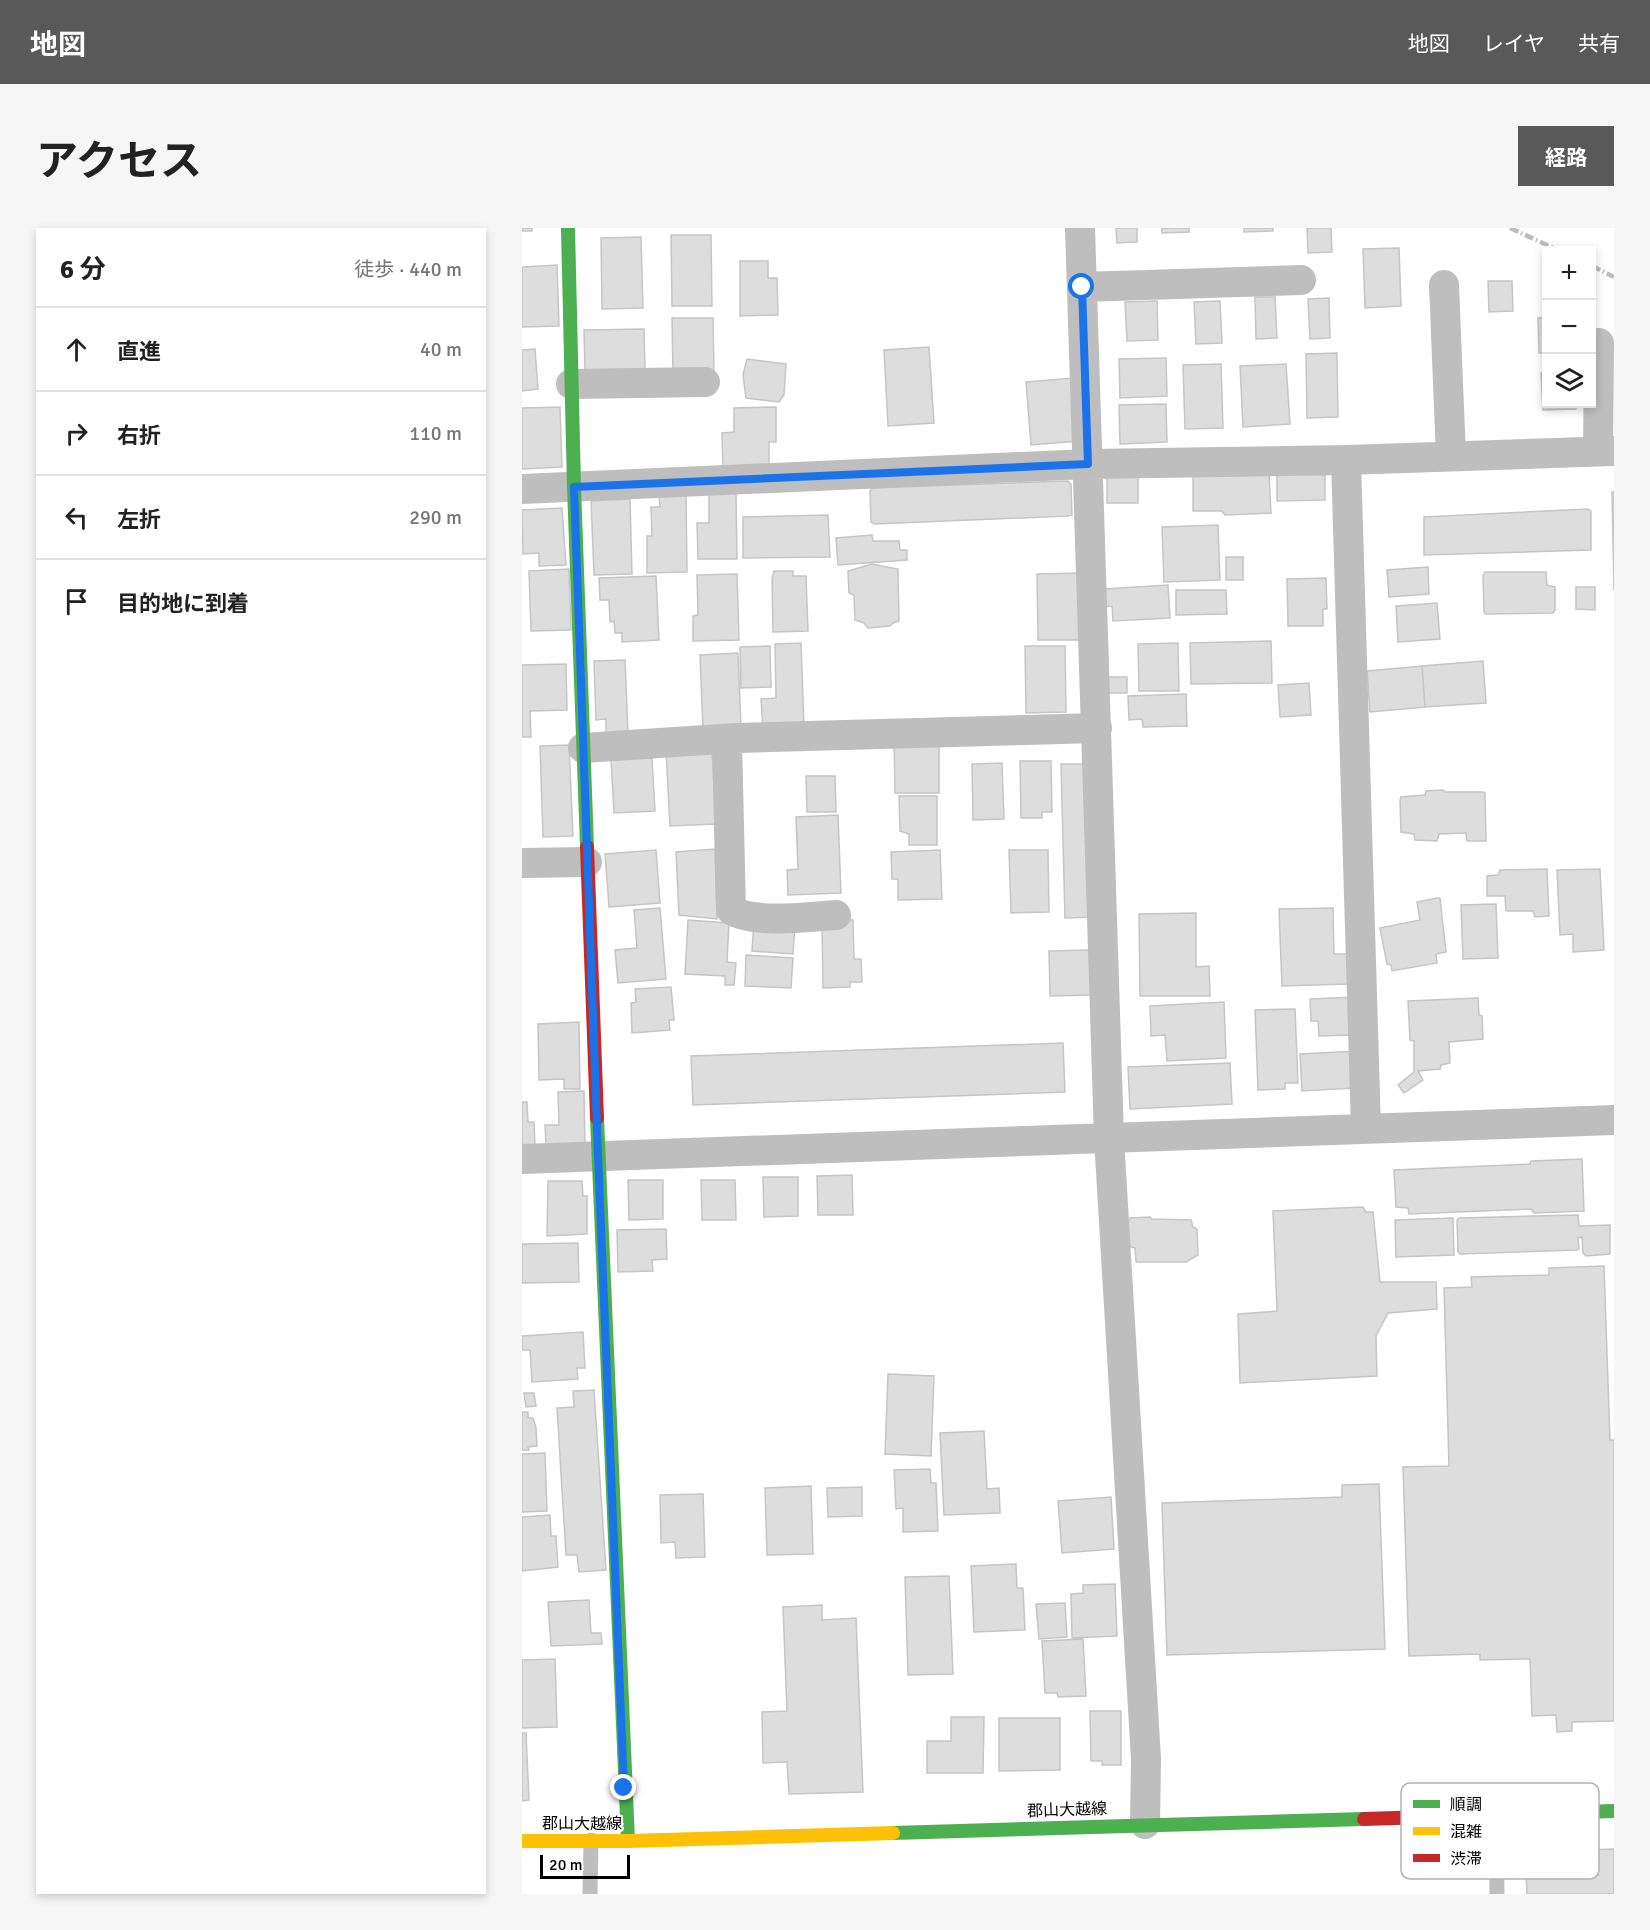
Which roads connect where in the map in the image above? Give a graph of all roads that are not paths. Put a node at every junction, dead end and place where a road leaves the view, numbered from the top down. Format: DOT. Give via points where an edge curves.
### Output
graph roads {
  1 [pos="568,228"];
  2 [pos="1080,228"];
  3 [pos="1301,280"];
  4 [pos="1444,285"];
  5 [pos="1082,287"];
  6 [pos="1599,343"];
  7 [pos="705,382"];
  8 [pos="572,384"];
  9 [pos="1606,451"];
  10 [pos="1450,456"];
  11 [pos="1346,460"];
  12 [pos="1088,464"];
  13 [pos="574,487"];
  14 [pos="522,489"];
  15 [pos="1096,728"];
  16 [pos="727,740"];
  17 [pos="583,748"];
  18 [pos="587,862"];
  19 [pos="522,863"];
  20 [pos="836,915"];
  21 [pos="1614,1120"];
  22 [pos="1366,1129"];
  23 [pos="1109,1138"];
  24 [pos="598,1155"];
  25 [pos="522,1159"];
  26 [pos="1614,1811"];
  27 [pos="1599,1812"];
  28 [pos="1401,1817"];
  29 [pos="1145,1824"];
  30 [pos="591,1840"];
  31 [pos="522,1841"];
  32 [pos="628,1841"];
  33 [pos="1497,1879"];
  34 [pos="590,1894"];
  35 [pos="1497,1894"];
  1 -- 8 [label="street"];
  2 -- 5 [label="street"];
  3 -- 5 [label="street"];
  4 -- 10 [label="street"];
  5 -- 12 [label="street"];
  6 -- 9 [label="street"];
  7 -- 8 [label="street"];
  8 -- 13 [label="street"];
  9 -- 10 [label="street"];
  10 -- 11 [label="street"];
  11 -- 12 [label="street"];
  11 -- 22 [label="street"];
  12 -- 13 [label="street"];
  12 -- 15 [label="street"];
  13 -- 14 [label="street"];
  13 -- 17 [label="street"];
  15 -- 16 [label="street"];
  15 -- 23 [label="street"];
  16 -- 17 [label="street"];
  16 -- 20 [label="street" via="731,910 740,915 783,918"];
  17 -- 18 [label="street"];
  18 -- 19 [label="street"];
  18 -- 24 [label="street"];
  21 -- 22 [label="street"];
  22 -- 23 [label="street"];
  23 -- 24 [label="street"];
  23 -- 29 [label="street" via="1146,1760"];
  24 -- 25 [label="street"];
  24 -- 32 [label="street"];
  26 -- 27 [label="street, 郡山大越線"];
  28 -- 29 [label="street, 郡山大越線"];
  29 -- 32 [label="street, 郡山大越線"];
  30 -- 31 [label="street, 郡山大越線"];
  30 -- 32 [label="street, 郡山大越線"];
  30 -- 34 [label="lane"];
  33 -- 35 [label="lane"];
}
